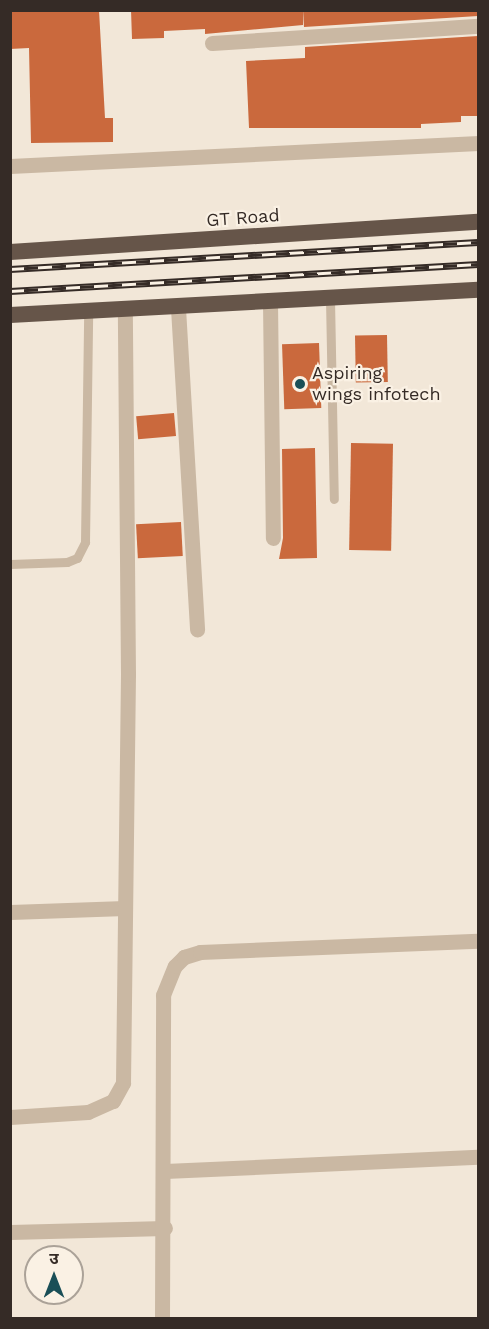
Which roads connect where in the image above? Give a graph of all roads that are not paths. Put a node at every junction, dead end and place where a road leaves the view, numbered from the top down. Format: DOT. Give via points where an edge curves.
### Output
graph roads {
  1 [pos="478,26"];
  2 [pos="212,43"];
  3 [pos="478,142"];
  4 [pos="10,166"];
  5 [pos="478,222"];
  6 [pos="10,252"];
  7 [pos="478,290"];
  8 [pos="330,298"];
  9 [pos="270,302"];
  10 [pos="178,308"];
  11 [pos="125,311"];
  12 [pos="88,313"];
  13 [pos="10,315"];
  14 [pos="334,499"];
  15 [pos="273,538"];
  16 [pos="10,564"];
  17 [pos="197,629"];
  18 [pos="125,908"];
  19 [pos="10,912"];
  20 [pos="478,941"];
  21 [pos="10,1117"];
  22 [pos="478,1157"];
  23 [pos="165,1171"];
  24 [pos="165,1228"];
  25 [pos="10,1232"];
  26 [pos="162,1318"];
  1 -- 2 [label="street"];
  3 -- 4 [label="street"];
  5 -- 6 [label="highway, GT Road"];
  7 -- 8 [label="highway"];
  8 -- 9 [label="highway"];
  8 -- 14 [label="lane"];
  9 -- 10 [label="highway"];
  9 -- 15 [label="street"];
  10 -- 11 [label="highway"];
  10 -- 17 [label="street"];
  11 -- 12 [label="highway"];
  11 -- 18 [label="street"];
  12 -- 13 [label="highway"];
  12 -- 16 [label="lane" via="85,542 76,558 67,562"];
  18 -- 19 [label="street"];
  18 -- 21 [label="street" via="120,1094 88,1112"];
  20 -- 23 [label="street" via="200,952 184,957 167,979 163,995"];
  22 -- 23 [label="street"];
  23 -- 24 [label="street"];
  24 -- 25 [label="street"];
  24 -- 26 [label="street"];
}
